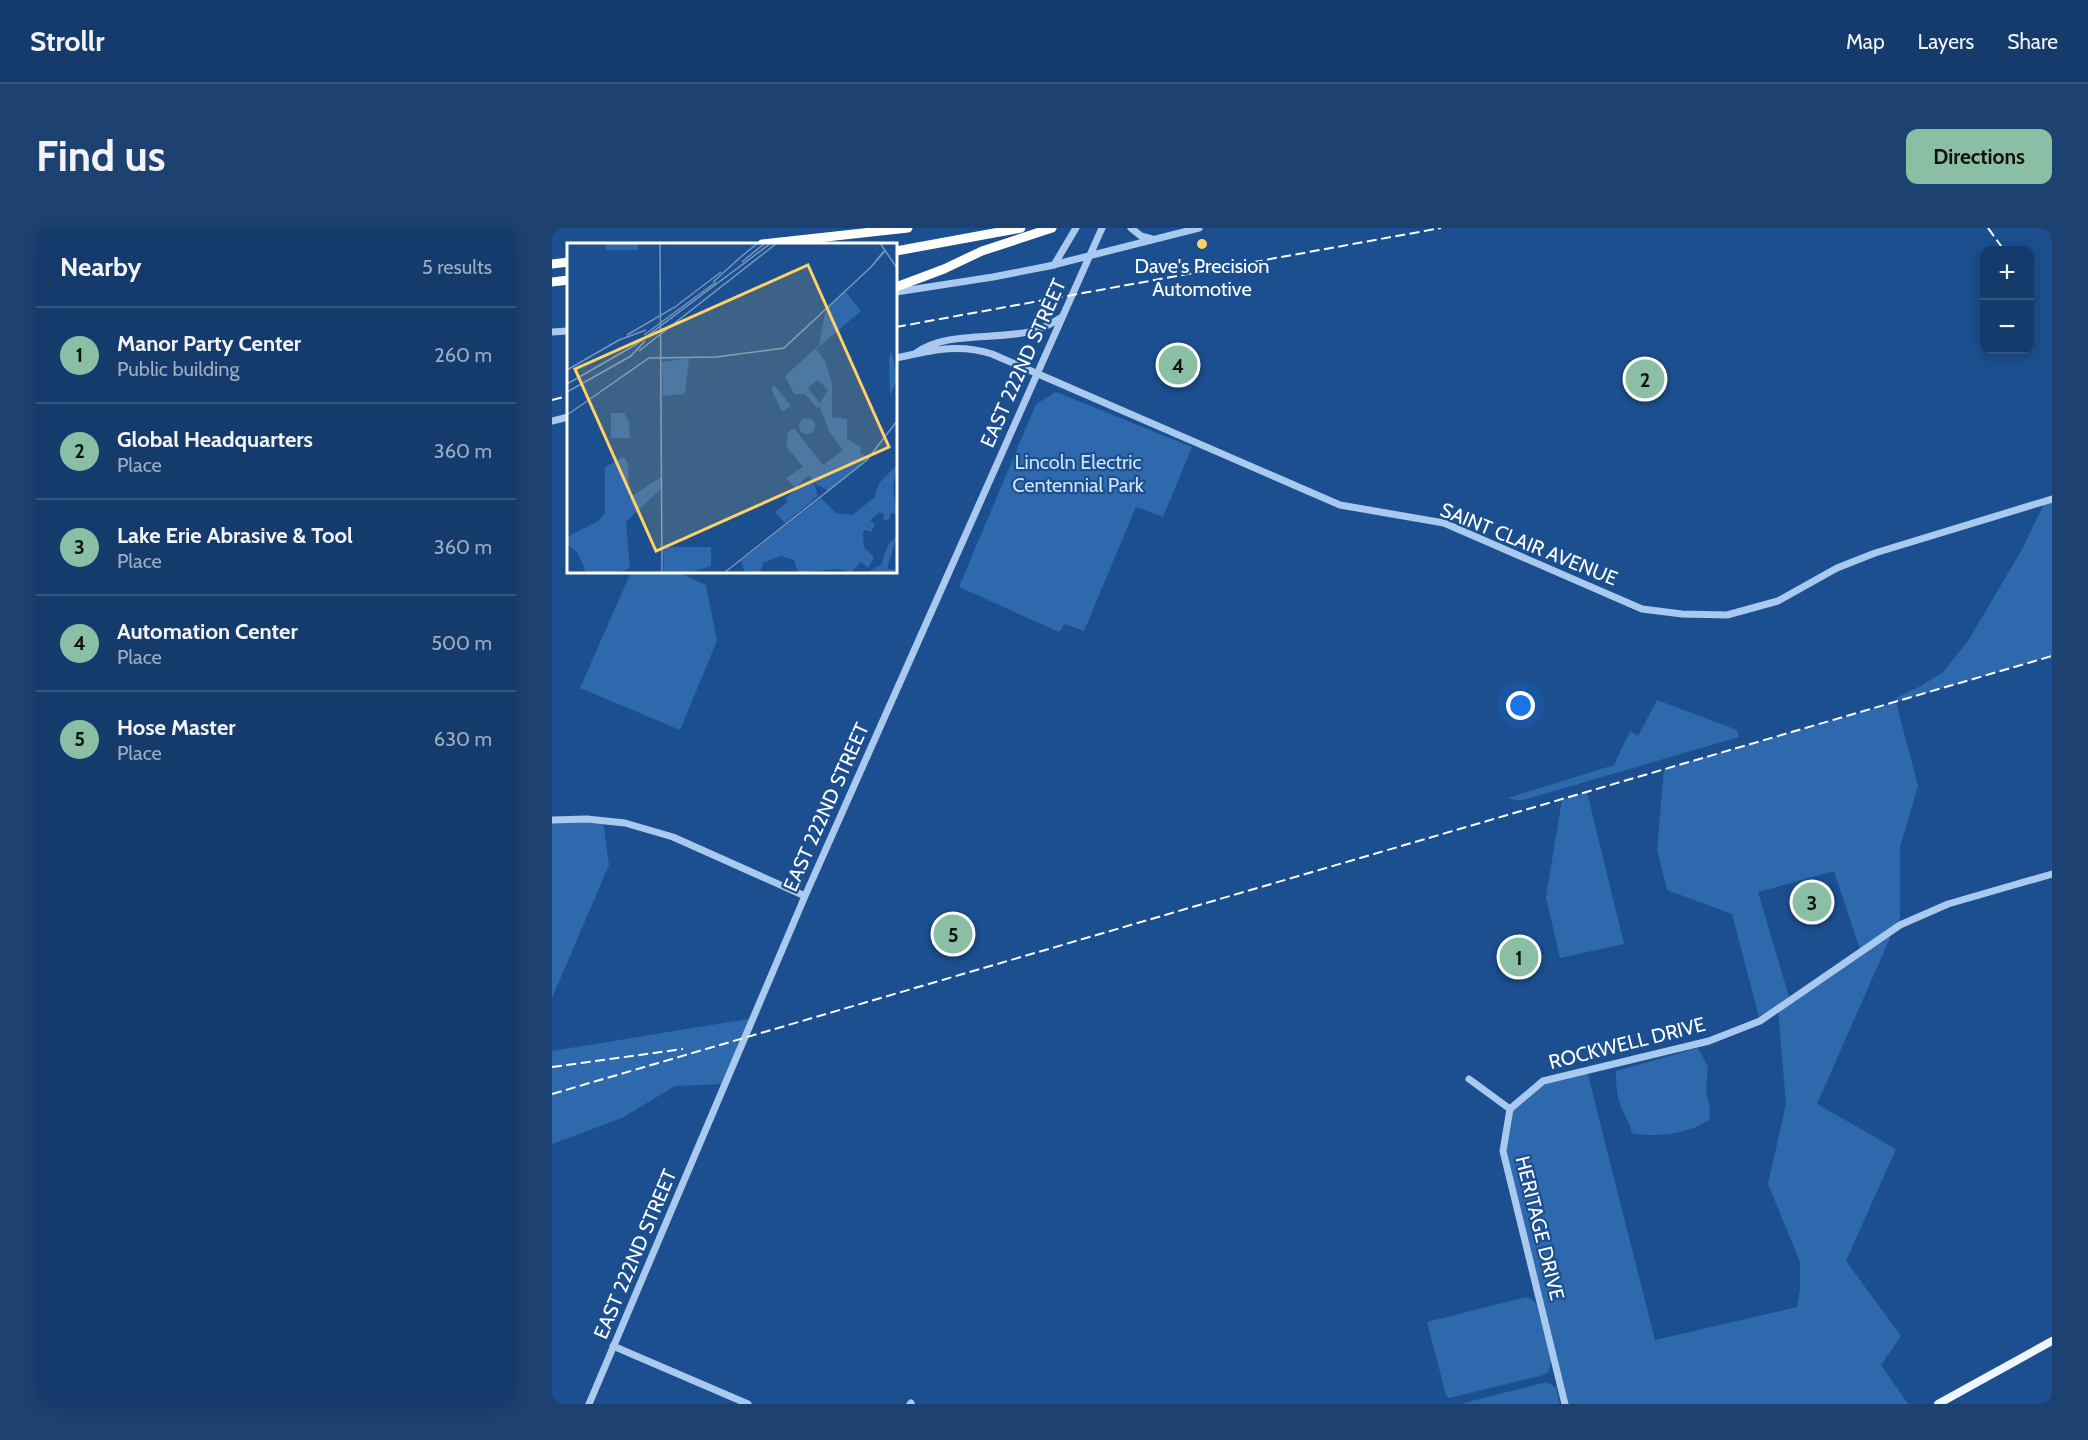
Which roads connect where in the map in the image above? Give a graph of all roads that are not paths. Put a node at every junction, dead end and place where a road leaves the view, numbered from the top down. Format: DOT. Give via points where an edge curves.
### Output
graph roads {
  1 [pos="908,228"];
  2 [pos="1021,228"];
  3 [pos="1052,228"];
  4 [pos="1076,228"];
  5 [pos="1102,228"];
  6 [pos="1131,228"];
  7 [pos="1199,228"];
  8 [pos="1155,239"];
  9 [pos="771,243"];
  10 [pos="897,251"];
  11 [pos="1090,256"];
  12 [pos="567,262"];
  13 [pos="552,264"];
  14 [pos="1054,265"];
  15 [pos="567,280"];
  16 [pos="552,282"];
  17 [pos="897,287"];
  18 [pos="897,292"];
  19 [pos="1062,317"];
  20 [pos="567,331"];
  21 [pos="552,332"];
  22 [pos="913,354"];
  23 [pos="897,358"];
  24 [pos="1036,373"];
  25 [pos="567,417"];
  26 [pos="552,421"];
  27 [pos="2052,499"];
  28 [pos="552,820"];
  29 [pos="2052,874"];
  30 [pos="805,896"];
  31 [pos="1469,1079"];
  32 [pos="1510,1109"];
  33 [pos="2052,1341"];
  34 [pos="613,1346"];
  35 [pos="589,1404"];
  36 [pos="748,1404"];
  37 [pos="1565,1404"];
  38 [pos="1938,1404"];
  1 -- 9 [label="highway"];
  2 -- 10 [label="highway"];
  3 -- 17 [label="highway" via="981,250"];
  4 -- 14 [label="street"];
  5 -- 11 [label="street, EAST 222ND STREET"];
  6 -- 8 [label="street" via="1141,236"];
  7 -- 8 [label="street"];
  8 -- 11 [label="street"];
  11 -- 14 [label="street"];
  11 -- 19 [label="street, EAST 222ND STREET"];
  12 -- 13 [label="highway"];
  14 -- 18 [label="street"];
  15 -- 16 [label="highway"];
  19 -- 22 [label="street" via="1029,332 926,345"];
  19 -- 24 [label="street, EAST 222ND STREET"];
  20 -- 21 [label="street"];
  22 -- 23 [label="street, SAINT CLAIR AVENUE"];
  22 -- 24 [label="street, SAINT CLAIR AVENUE" via="974,348"];
  24 -- 27 [label="street, SAINT CLAIR AVENUE" via="1340,505 1444,523 1642,609 1682,614 1727,615 1778,602 1837,568 1875,553"];
  24 -- 30 [label="street, EAST 222ND STREET"];
  25 -- 26 [label="street"];
  28 -- 30 [label="street" via="625,823 673,837"];
  29 -- 32 [label="street, ROCKWELL DRIVE" via="1948,904 1900,925 1760,1021 1709,1041 1543,1081"];
  30 -- 34 [label="street, EAST 222ND STREET"];
  31 -- 32 [label="street"];
  32 -- 37 [label="street, HERITAGE DRIVE" via="1503,1151"];
  33 -- 38 [label="main road"];
  34 -- 35 [label="street, EAST 222ND STREET"];
  34 -- 36 [label="street"];
}
